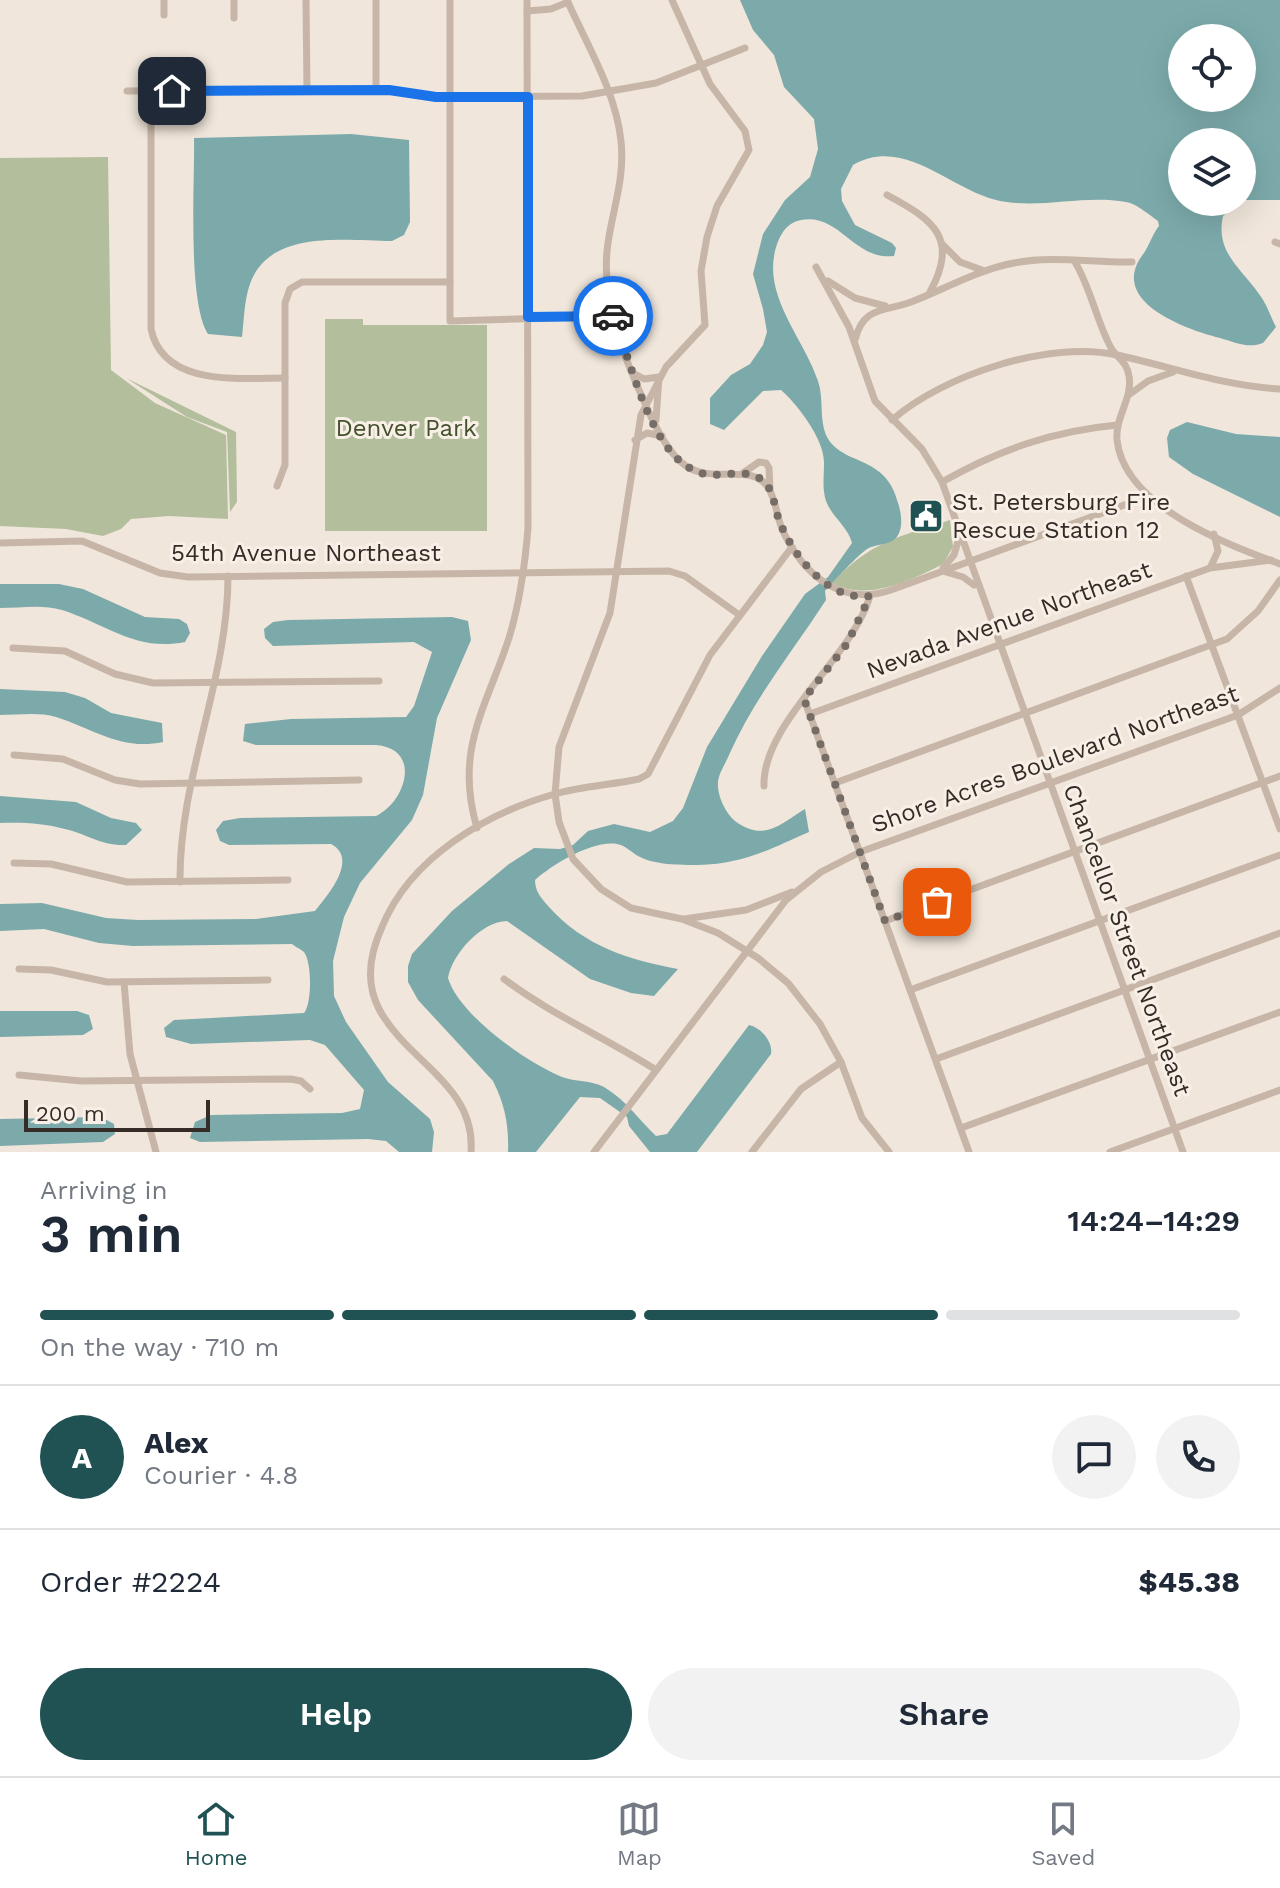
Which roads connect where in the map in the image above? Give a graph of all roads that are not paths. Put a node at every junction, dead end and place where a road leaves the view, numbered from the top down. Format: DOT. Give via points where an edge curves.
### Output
graph roads {
  1 [pos="164,0"];
  2 [pos="234,0"];
  3 [pos="306,0"];
  4 [pos="376,0"];
  5 [pos="450,0"];
  6 [pos="527,0"];
  7 [pos="672,0"];
  8 [pos="568,1"];
  9 [pos="527,11"];
  10 [pos="164,15"];
  11 [pos="234,18"];
  12 [pos="745,48"];
  13 [pos="702,67"];
  14 [pos="307,90"];
  15 [pos="376,90"];
  16 [pos="127,91"];
  17 [pos="151,92"];
  18 [pos="608,93"];
  19 [pos="451,97"];
  20 [pos="528,97"];
  21 [pos="887,195"];
  22 [pos="942,243"];
  23 [pos="1075,262"];
  24 [pos="1132,262"];
  25 [pos="816,267"];
  26 [pos="987,270"];
  27 [pos="826,280"];
  28 [pos="450,282"];
  29 [pos="930,292"];
  30 [pos="886,306"];
  31 [pos="614,316"];
  32 [pos="528,317"];
  33 [pos="855,342"];
  34 [pos="1115,354"];
  35 [pos="632,372"];
  36 [pos="1173,372"];
  37 [pos="659,377"];
  38 [pos="285,378"];
  39 [pos="1280,389"];
  40 [pos="1130,394"];
  41 [pos="645,403"];
  42 [pos="892,420"];
  43 [pos="656,424"];
  44 [pos="1117,425"];
  45 [pos="662,436"];
  46 [pos="635,440"];
  47 [pos="743,473"];
  48 [pos="942,482"];
  49 [pos="277,486"];
  50 [pos="770,489"];
  51 [pos="1146,497"];
  52 [pos="1214,534"];
  53 [pos="959,535"];
  54 [pos="0,543"];
  55 [pos="792,547"];
  56 [pos="967,561"];
  57 [pos="1276,562"];
  58 [pos="1210,568"];
  59 [pos="618,571"];
  60 [pos="524,572"];
  61 [pos="939,572"];
  62 [pos="228,576"];
  63 [pos="1186,576"];
  64 [pos="1280,580"];
  65 [pos="978,590"];
  66 [pos="870,596"];
  67 [pos="738,614"];
  68 [pos="998,645"];
  69 [pos="1212,645"];
  70 [pos="13,648"];
  71 [pos="379,681"];
  72 [pos="213,684"];
  73 [pos="1280,688"];
  74 [pos="804,699"];
  75 [pos="810,714"];
  76 [pos="1023,714"];
  77 [pos="1238,715"];
  78 [pos="14,755"];
  79 [pos="1280,776"];
  80 [pos="359,780"];
  81 [pos="190,783"];
  82 [pos="835,783"];
  83 [pos="1048,783"];
  84 [pos="1263,783"];
  85 [pos="764,786"];
  86 [pos="555,794"];
  87 [pos="477,828"];
  88 [pos="1280,829"];
  89 [pos="860,852"];
  90 [pos="1074,852"];
  91 [pos="1280,855"];
  92 [pos="14,863"];
  93 [pos="288,880"];
  94 [pos="180,882"];
  95 [pos="800,888"];
  96 [pos="682,919"];
  97 [pos="885,921"];
  98 [pos="1099,921"];
  99 [pos="1280,933"];
  100 [pos="747,950"];
  101 [pos="19,969"];
  102 [pos="504,979"];
  103 [pos="268,980"];
  104 [pos="124,982"];
  105 [pos="910,990"];
  106 [pos="1124,990"];
  107 [pos="1280,1012"];
  108 [pos="936,1059"];
  109 [pos="1150,1059"];
  110 [pos="841,1062"];
  111 [pos="656,1070"];
  112 [pos="19,1075"];
  113 [pos="139,1081"];
  114 [pos="310,1089"];
  115 [pos="1280,1090"];
  116 [pos="961,1128"];
  117 [pos="1174,1128"];
  118 [pos="156,1152"];
  119 [pos="471,1152"];
  120 [pos="594,1152"];
  121 [pos="752,1152"];
  122 [pos="889,1152"];
  123 [pos="969,1152"];
  124 [pos="1110,1152"];
  125 [pos="1183,1152"];
  1 -- 10 [label="street"];
  2 -- 11 [label="street"];
  3 -- 14 [label="street"];
  4 -- 15 [label="street"];
  5 -- 19 [label="street"];
  6 -- 9 [label="street"];
  7 -- 13 [label="street"];
  8 -- 9 [label="street"];
  8 -- 18 [label="street"];
  9 -- 20 [label="street"];
  12 -- 13 [label="street"];
  13 -- 18 [label="street"];
  13 -- 37 [label="street" via="745,131 749,150 707,237 701,271 705,325"];
  14 -- 15 [label="street"];
  14 -- 17 [label="street"];
  15 -- 19 [label="street"];
  16 -- 17 [label="street"];
  17 -- 38 [label="street" via="154,345 172,363 208,377"];
  18 -- 20 [label="street"];
  18 -- 31 [label="street" via="623,163 607,254"];
  19 -- 20 [label="street"];
  19 -- 28 [label="street"];
  20 -- 32 [label="street"];
  21 -- 22 [label="street" via="923,215"];
  22 -- 26 [label="street" via="960,262"];
  22 -- 29 [label="street" via="940,272"];
  23 -- 24 [label="street"];
  23 -- 26 [label="street" via="1032,260"];
  23 -- 34 [label="street"];
  25 -- 27 [label="street"];
  26 -- 29 [label="street"];
  27 -- 30 [label="street" via="855,298"];
  27 -- 33 [label="street, Chancellor Street Northeast"];
  28 -- 32 [label="street" via="450,321"];
  28 -- 38 [label="street" via="302,282 285,298"];
  29 -- 30 [label="street"];
  30 -- 33 [label="street" via="867,316"];
  31 -- 32 [label="street"];
  31 -- 35 [label="street"];
  32 -- 60 [label="street"];
  33 -- 42 [label="street, Chancellor Street Northeast" via="875,401"];
  34 -- 36 [label="street"];
  34 -- 40 [label="street" via="1126,365"];
  34 -- 42 [label="street" via="1043,355 1000,365 944,387"];
  35 -- 37 [label="street" via="644,379"];
  35 -- 41 [label="street"];
  36 -- 39 [label="street"];
  36 -- 40 [label="street"];
  37 -- 41 [label="street"];
  37 -- 43 [label="street"];
  38 -- 49 [label="street" via="285,465"];
  40 -- 44 [label="street"];
  41 -- 43 [label="street"];
  41 -- 46 [label="street"];
  42 -- 48 [label="street, Chancellor Street Northeast" via="922,449"];
  43 -- 45 [label="street"];
  44 -- 48 [label="street" via="1023,443"];
  44 -- 51 [label="street" via="1121,458"];
  45 -- 46 [label="street" via="647,433"];
  45 -- 47 [label="street" via="693,470 716,476"];
  46 -- 59 [label="street"];
  47 -- 50 [label="street" via="758,477"];
  47 -- 50 [label="street" via="766,463"];
  48 -- 53 [label="street, Chancellor Street Northeast"];
  50 -- 55 [label="street"];
  51 -- 52 [label="street"];
  51 -- 56 [label="street"];
  52 -- 57 [label="street"];
  52 -- 58 [label="street" via="1218,551"];
  53 -- 56 [label="street, Chancellor Street Northeast"];
  53 -- 61 [label="street" via="954,555"];
  54 -- 62 [label="street, 54th Avenue Northeast" via="82,541 160,573"];
  55 -- 66 [label="street" via="830,585 846,594"];
  55 -- 67 [label="street"];
  56 -- 61 [label="street"];
  56 -- 65 [label="street, Chancellor Street Northeast"];
  57 -- 58 [label="street, Nevada Avenue Northeast"];
  58 -- 63 [label="street, Nevada Avenue Northeast"];
  59 -- 60 [label="street, 54th Avenue Northeast"];
  59 -- 67 [label="street, 54th Avenue Northeast" via="680,573"];
  59 -- 86 [label="street" via="598,651 559,747"];
  60 -- 62 [label="street, 54th Avenue Northeast"];
  60 -- 87 [label="street" via="509,636 471,738 468,787"];
  61 -- 65 [label="street" via="958,574"];
  61 -- 66 [label="street"];
  62 -- 72 [label="street" via="227,621"];
  63 -- 68 [label="street, Nevada Avenue Northeast"];
  63 -- 69 [label="street"];
  64 -- 69 [label="street" via="1236,633"];
  65 -- 68 [label="street, Chancellor Street Northeast"];
  66 -- 74 [label="street" via="847,644"];
  67 -- 86 [label="street" via="693,683 648,774"];
  68 -- 75 [label="street, Nevada Avenue Northeast"];
  68 -- 76 [label="street, Chancellor Street Northeast"];
  69 -- 76 [label="street"];
  69 -- 77 [label="street"];
  70 -- 72 [label="street" via="65,651 139,682"];
  71 -- 72 [label="street"];
  72 -- 81 [label="street"];
  73 -- 77 [label="street, Shore Acres Boulevard Northeast"];
  74 -- 75 [label="street"];
  74 -- 85 [label="street" via="767,763"];
  75 -- 82 [label="street"];
  76 -- 82 [label="street"];
  76 -- 83 [label="street, Chancellor Street Northeast"];
  77 -- 83 [label="street, Shore Acres Boulevard Northeast"];
  77 -- 84 [label="street"];
  78 -- 81 [label="street" via="63,759 125,783"];
  79 -- 84 [label="street"];
  80 -- 81 [label="street"];
  81 -- 94 [label="street" via="180,832"];
  82 -- 89 [label="street"];
  83 -- 89 [label="street, Shore Acres Boulevard Northeast"];
  83 -- 90 [label="street, Chancellor Street Northeast"];
  84 -- 88 [label="street"];
  84 -- 90 [label="street"];
  86 -- 87 [label="street"];
  86 -- 96 [label="street" via="573,859 601,889 631,908"];
  87 -- 119 [label="street" via="411,879 385,918 370,968 383,1015 464,1106"];
  89 -- 95 [label="street, Shore Acres Boulevard Northeast"];
  89 -- 97 [label="street"];
  90 -- 97 [label="street"];
  90 -- 98 [label="street, Chancellor Street Northeast"];
  91 -- 98 [label="street"];
  92 -- 94 [label="street" via="51,864 112,880"];
  93 -- 94 [label="street"];
  95 -- 96 [label="street" via="746,910"];
  95 -- 100 [label="street, Shore Acres Boulevard Northeast"];
  96 -- 100 [label="street"];
  97 -- 105 [label="street"];
  98 -- 105 [label="street"];
  98 -- 106 [label="street, Chancellor Street Northeast"];
  99 -- 106 [label="street"];
  100 -- 110 [label="street" via="797,993"];
  100 -- 111 [label="street, Shore Acres Boulevard Northeast"];
  101 -- 104 [label="street"];
  102 -- 111 [label="street" via="547,1010"];
  103 -- 104 [label="street"];
  104 -- 113 [label="street" via="126,1031"];
  105 -- 108 [label="street"];
  106 -- 108 [label="street"];
  106 -- 109 [label="street, Chancellor Street Northeast"];
  107 -- 109 [label="street"];
  108 -- 116 [label="street"];
  109 -- 116 [label="street"];
  109 -- 117 [label="street, Chancellor Street Northeast"];
  110 -- 121 [label="street" via="801,1089"];
  110 -- 122 [label="street" via="862,1118"];
  111 -- 120 [label="street, Shore Acres Boulevard Northeast"];
  112 -- 113 [label="street"];
  113 -- 114 [label="street" via="291,1079"];
  113 -- 118 [label="street"];
  115 -- 117 [label="street"];
  116 -- 123 [label="street"];
  117 -- 124 [label="street"];
  117 -- 125 [label="street, Chancellor Street Northeast"];
}
